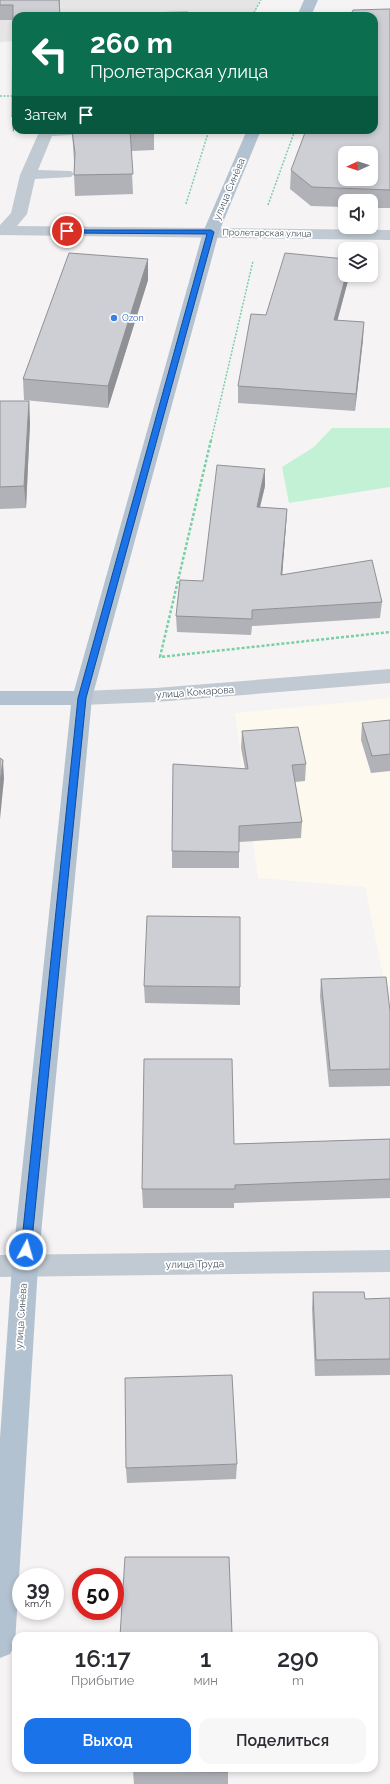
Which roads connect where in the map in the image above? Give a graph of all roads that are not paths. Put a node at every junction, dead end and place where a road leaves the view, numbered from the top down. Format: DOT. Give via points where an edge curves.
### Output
graph roads {
  1 [pos="311,0"];
  2 [pos="306,12"];
  3 [pos="46,134"];
  4 [pos="252,134"];
  5 [pos="66,174"];
  6 [pos="28,175"];
  7 [pos="3,230"];
  8 [pos="211,232"];
  9 [pos="390,235"];
  10 [pos="390,676"];
  11 [pos="0,698"];
  12 [pos="82,698"];
  13 [pos="390,1261"];
  14 [pos="12,1266"];
  15 [pos="2,1576"];
  16 [pos="0,1644"];
  1 -- 2 [label="main road"];
  3 -- 6 [label="street"];
  4 -- 8 [label="main road, улица Синёва"];
  5 -- 6 [label="street"];
  6 -- 7 [label="street" via="19,214"];
  7 -- 8 [label="street, Пролетарская улица"];
  8 -- 9 [label="street, Пролетарская улица"];
  8 -- 12 [label="main road, улица Синёва"];
  10 -- 12 [label="street, улица Комарова" via="156,695"];
  11 -- 12 [label="main road, улица Комарова"];
  12 -- 14 [label="main road, улица Синёва"];
  13 -- 14 [label="street, улица Труда"];
  14 -- 15 [label="main road, улица Синёва"];
  15 -- 16 [label="main road, улица Синёва"];
}
